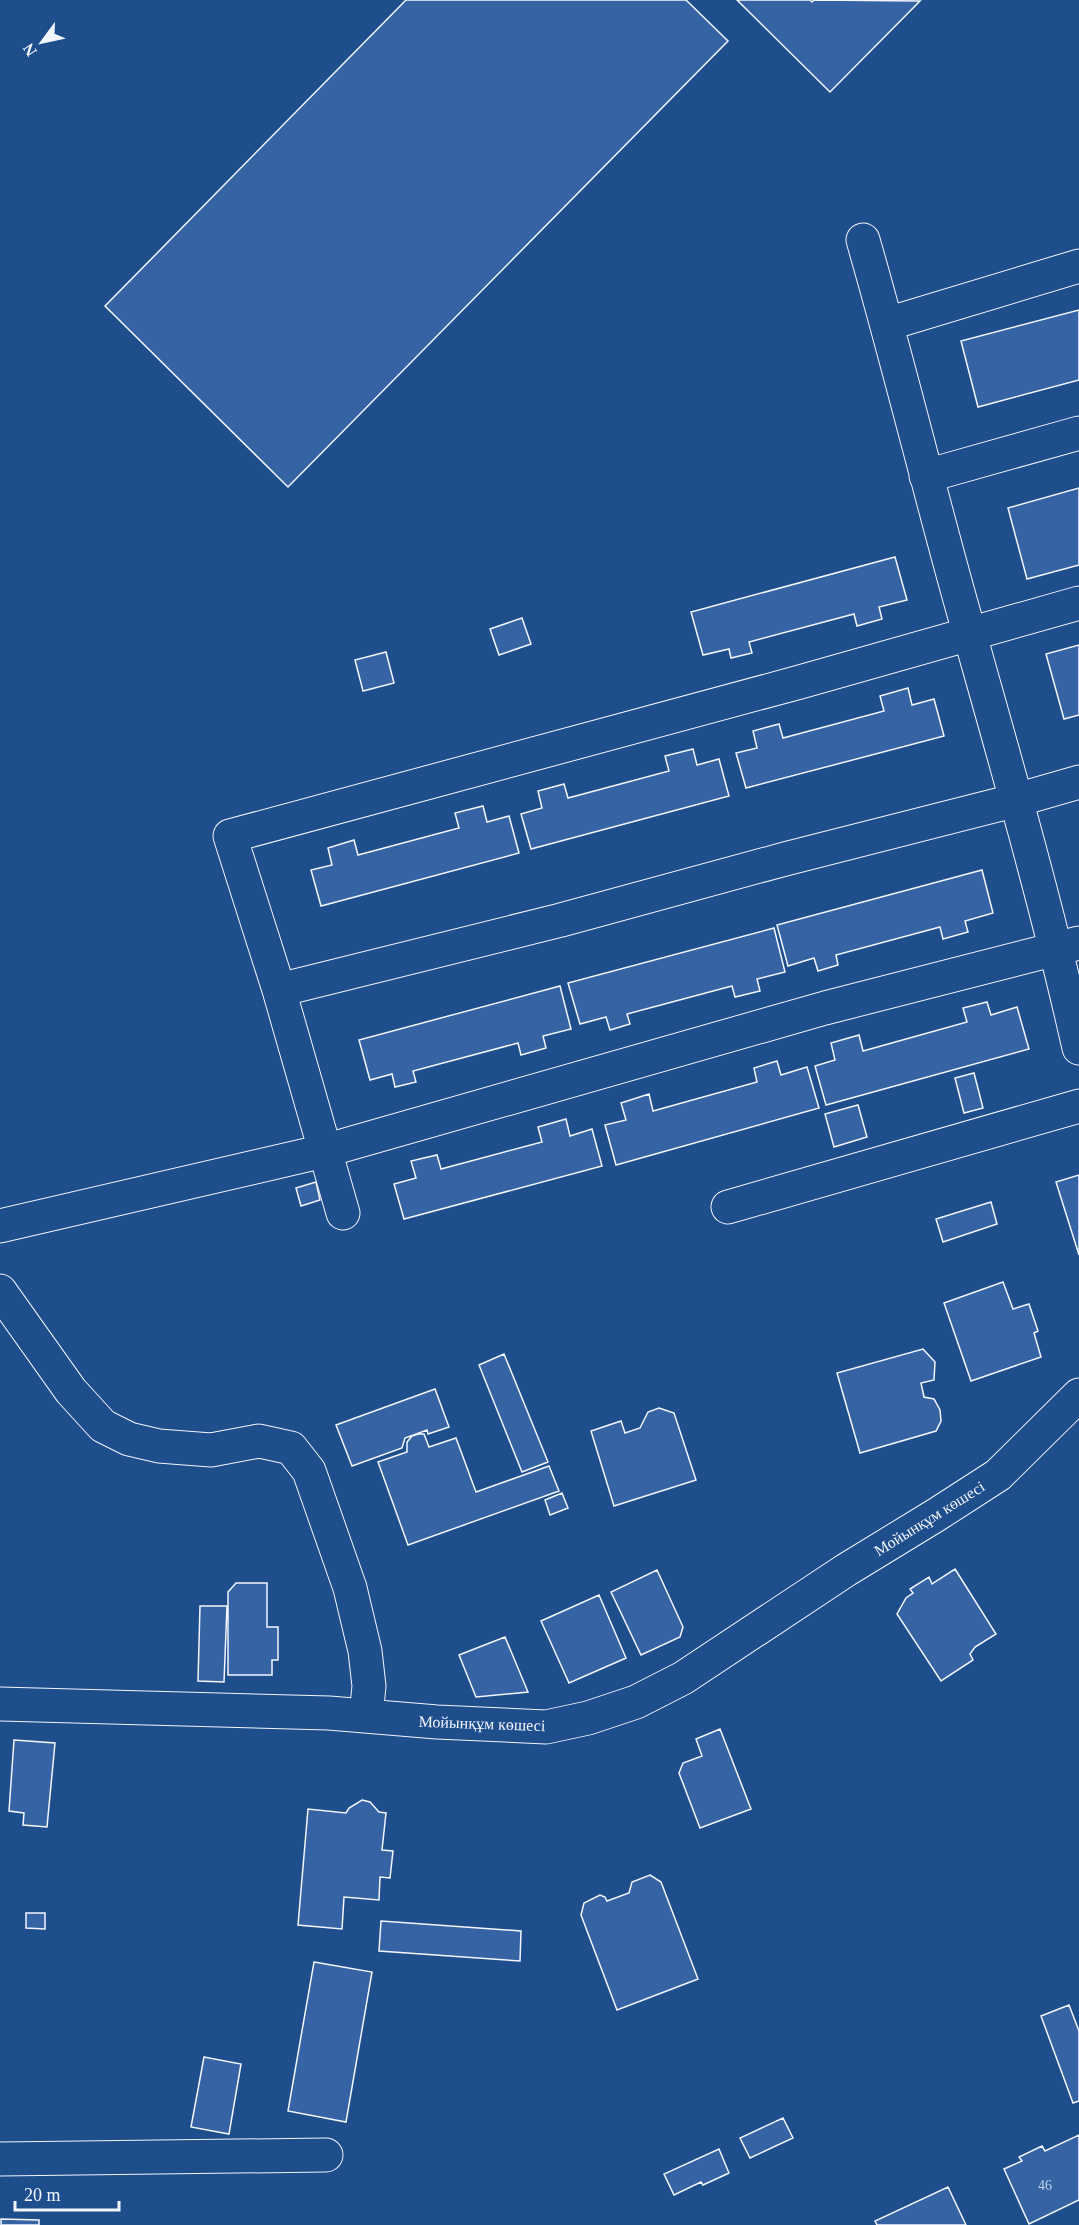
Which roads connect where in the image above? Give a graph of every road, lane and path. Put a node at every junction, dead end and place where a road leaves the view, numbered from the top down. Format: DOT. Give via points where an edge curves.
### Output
graph roads {
  1 [pos="862,240"];
  2 [pos="1079,266"];
  3 [pos="887,324"];
  4 [pos="1079,434"];
  5 [pos="926,476"];
  6 [pos="1079,603"];
  7 [pos="970,635"];
  8 [pos="1079,782"];
  9 [pos="1017,800"];
  10 [pos="1068,946"];
  11 [pos="279,990"];
  12 [pos="1079,1048"];
  13 [pos="1079,1106"];
  14 [pos="324,1150"];
  15 [pos="728,1207"];
  16 [pos="343,1213"];
  17 [pos="0,1226"];
  18 [pos="0,1291"];
  19 [pos="1079,1395"];
  20 [pos="0,1704"];
  21 [pos="366,1716"];
  22 [pos="326,2155"];
  23 [pos="0,2159"];
  1 -- 3 [label="street"];
  2 -- 3 [label="street"];
  3 -- 5 [label="street"];
  4 -- 5 [label="street"];
  5 -- 7 [label="street"];
  6 -- 7 [label="street"];
  7 -- 9 [label="street"];
  7 -- 11 [label="street" via="230,836"];
  8 -- 9 [label="street"];
  9 -- 10 [label="street"];
  9 -- 11 [label="street"];
  10 -- 12 [label="street"];
  10 -- 14 [label="street" via="825,1008"];
  11 -- 14 [label="street"];
  13 -- 15 [label="street"];
  14 -- 16 [label="street"];
  14 -- 17 [label="street"];
  18 -- 21 [label="street" via="71,1391 103,1426 129,1439 159,1446 211,1450 259,1441 291,1448 309,1471 350,1588 365,1651 369,1686"];
  19 -- 21 [label="street, Мойынқұм көшесі" via="998,1474 718,1656 636,1702 546,1727"];
  20 -- 21 [label="street, Мойынқұм көшесі"];
  22 -- 23 [label="street"];
}
